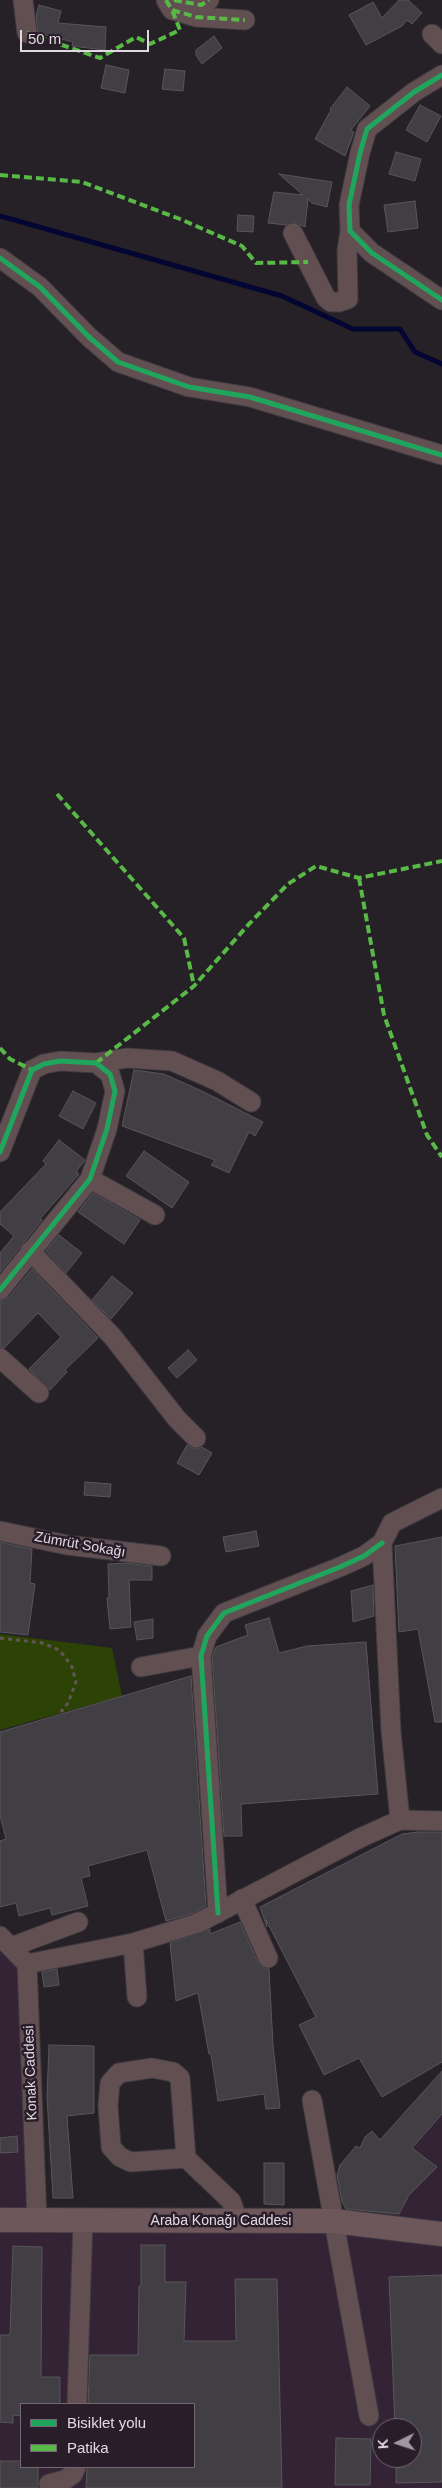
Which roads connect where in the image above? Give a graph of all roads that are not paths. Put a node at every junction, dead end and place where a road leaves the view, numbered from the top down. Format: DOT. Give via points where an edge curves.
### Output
graph roads {
  1 [pos="24,0"];
  2 [pos="166,0"];
  3 [pos="174,0"];
  4 [pos="209,0"];
  5 [pos="245,20"];
  6 [pos="27,33"];
  7 [pos="442,75"];
  8 [pos="350,231"];
  9 [pos="293,232"];
  10 [pos="0,258"];
  11 [pos="442,300"];
  12 [pos="442,455"];
  13 [pos="96,1063"];
  14 [pos="251,1102"];
  15 [pos="0,1152"];
  16 [pos="90,1179"];
  17 [pos="155,1215"];
  18 [pos="30,1251"];
  19 [pos="0,1290"];
  20 [pos="0,1358"];
  21 [pos="39,1393"];
  22 [pos="196,1438"];
  23 [pos="442,1498"];
  24 [pos="0,1530"];
  25 [pos="382,1543"];
  26 [pos="161,1556"];
  27 [pos="201,1656"];
  28 [pos="141,1667"];
  29 [pos="400,1820"];
  30 [pos="442,1821"];
  31 [pos="242,1899"];
  32 [pos="218,1913"];
  33 [pos="78,1922"];
  34 [pos="5,1941"];
  35 [pos="133,1943"];
  36 [pos="268,1958"];
  37 [pos="26,1964"];
  38 [pos="137,1997"];
  39 [pos="312,2100"];
  40 [pos="186,2158"];
  41 [pos="0,2220"];
  42 [pos="37,2220"];
  43 [pos="83,2220"];
  44 [pos="238,2221"];
  45 [pos="334,2222"];
  46 [pos="442,2234"];
  47 [pos="77,2403"];
  48 [pos="369,2416"];
  49 [pos="76,2468"];
  50 [pos="49,2484"];
  1 -- 6 [label="street"];
  2 -- 5 [label="street" via="172,10 196,17"];
  3 -- 4 [label="street" via="201,5"];
  7 -- 8 [label="street" via="414,92 367,129 349,205"];
  8 -- 9 [label="street" via="348,298 339,302 326,298"];
  8 -- 11 [label="street" via="372,253"];
  10 -- 12 [label="street" via="40,287 118,362 189,386 250,398"];
  13 -- 14 [label="street" via="127,1058 172,1061 217,1081"];
  13 -- 15 [label="street" via="60,1061 32,1070"];
  13 -- 16 [label="street" via="110,1074 115,1091 107,1129"];
  16 -- 17 [label="street"];
  16 -- 18 [label="street"];
  18 -- 19 [label="street"];
  18 -- 22 [label="street" via="112,1336 177,1419"];
  20 -- 21 [label="street"];
  23 -- 25 [label="street" via="392,1523"];
  24 -- 26 [label="street, Zümrüt Sokağı" via="67,1546"];
  25 -- 27 [label="street" via="340,1567 224,1613 208,1636"];
  25 -- 29 [label="street" via="391,1731"];
  27 -- 28 [label="street"];
  27 -- 32 [label="street"];
  29 -- 30 [label="street"];
  29 -- 31 [label="street"];
  31 -- 32 [label="street"];
  31 -- 36 [label="street"];
  32 -- 35 [label="street" via="198,1923"];
  33 -- 34 [label="street"];
  34 -- 37 [label="street"];
  35 -- 37 [label="street"];
  35 -- 38 [label="street"];
  37 -- 42 [label="street, Konak Caddesi"];
  39 -- 45 [label="street"];
  40 -- 40 [label="street" via="180,2078 173,2072 152,2068 119,2073 110,2083 111,2148 131,2162"];
  40 -- 44 [label="street" via="232,2201"];
  41 -- 42 [label="main road, Araba Konağı Caddesi"];
  42 -- 43 [label="main road, Araba Konağı Caddesi"];
  43 -- 44 [label="main road, Araba Konağı Caddesi"];
  43 -- 47 [label="street"];
  44 -- 45 [label="main road, Araba Konağı Caddesi"];
  45 -- 46 [label="main road, Araba Konağı Caddesi"];
  45 -- 48 [label="street"];
  49 -- 50 [label="street" via="65,2480"];
}
